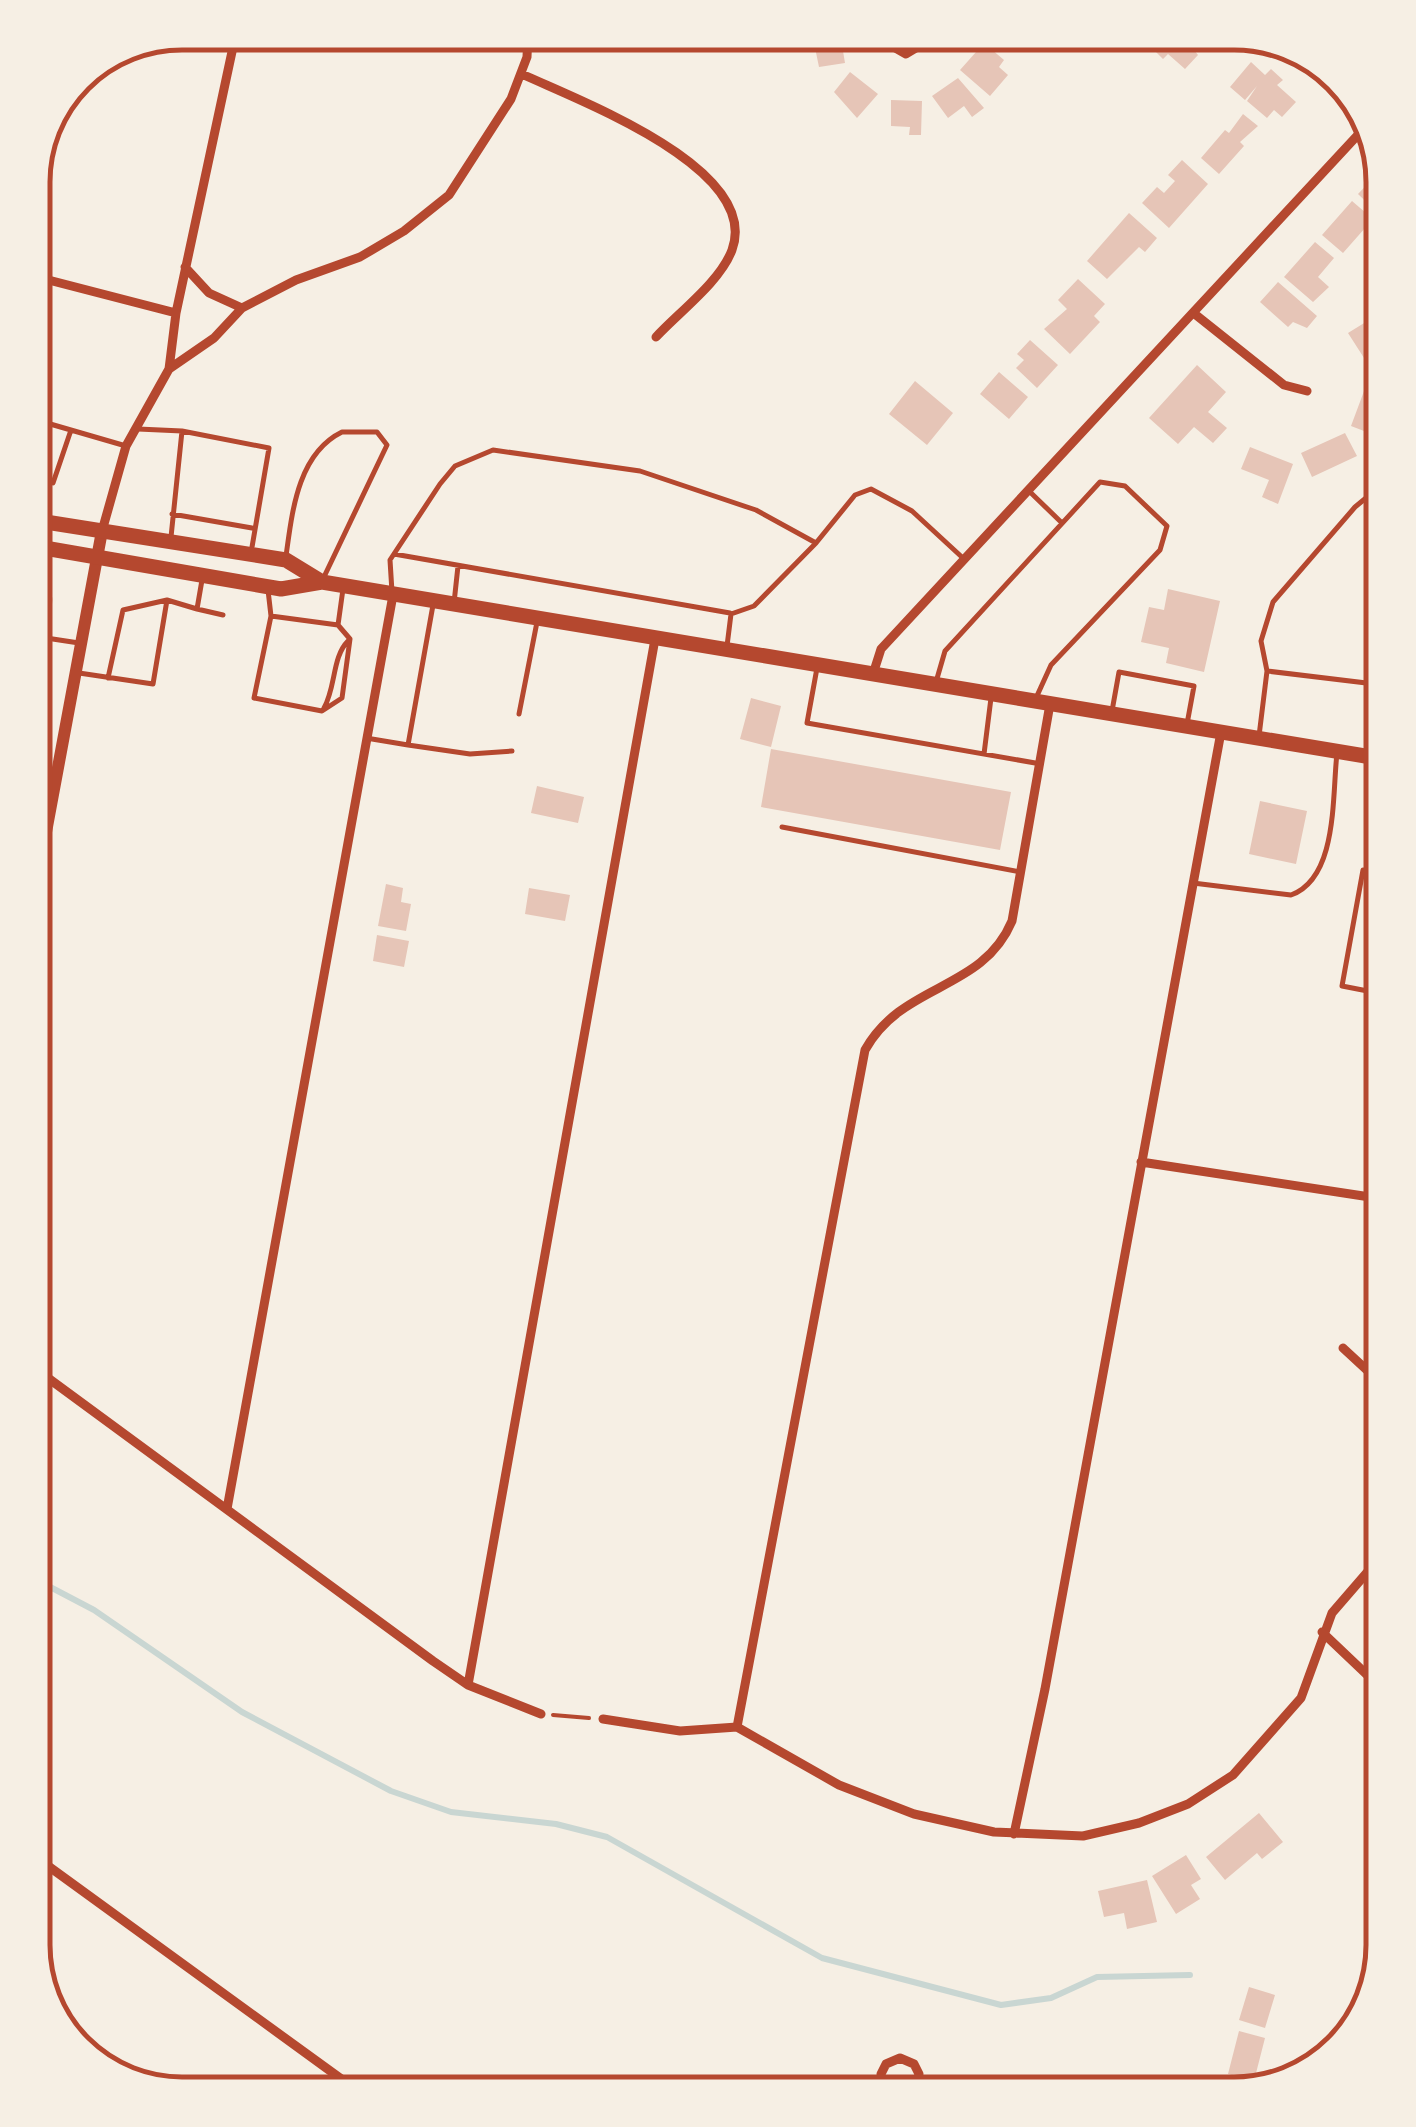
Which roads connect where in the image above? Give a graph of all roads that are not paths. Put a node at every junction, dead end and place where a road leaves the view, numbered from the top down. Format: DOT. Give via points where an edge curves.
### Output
graph roads {
  1 [pos="232,50"];
  2 [pos="525,50"];
  3 [pos="522,74"];
  4 [pos="1358,136"];
  5 [pos="185,267"];
  6 [pos="50,280"];
  7 [pos="242,308"];
  8 [pos="176,312"];
  9 [pos="1196,314"];
  10 [pos="656,337"];
  11 [pos="169,370"];
  12 [pos="1308,390"];
  13 [pos="50,424"];
  14 [pos="135,429"];
  15 [pos="70,430"];
  16 [pos="182,431"];
  17 [pos="126,446"];
  18 [pos="54,483"];
  19 [pos="1027,489"];
  20 [pos="1366,498"];
  21 [pos="172,514"];
  22 [pos="50,522"];
  23 [pos="1062,523"];
  24 [pos="254,528"];
  25 [pos="102,530"];
  26 [pos="170,539"];
  27 [pos="816,543"];
  28 [pos="50,550"];
  29 [pos="251,553"];
  30 [pos="394,554"];
  31 [pos="964,559"];
  32 [pos="98,560"];
  33 [pos="286,560"];
  34 [pos="458,566"];
  35 [pos="203,576"];
  36 [pos="322,582"];
  37 [pos="344,586"];
  38 [pos="267,587"];
  39 [pos="392,595"];
  40 [pos="167,600"];
  41 [pos="434,602"];
  42 [pos="454,606"];
  43 [pos="196,608"];
  44 [pos="731,614"];
  45 [pos="223,615"];
  46 [pos="271,616"];
  47 [pos="538,619"];
  48 [pos="338,626"];
  49 [pos="149,634"];
  50 [pos="163,634"];
  51 [pos="126,637"];
  52 [pos="117,638"];
  53 [pos="50,639"];
  54 [pos="350,639"];
  55 [pos="655,639"];
  56 [pos="82,644"];
  57 [pos="727,650"];
  58 [pos="817,665"];
  59 [pos="1267,671"];
  60 [pos="76,673"];
  61 [pos="873,674"];
  62 [pos="108,678"];
  63 [pos="1366,683"];
  64 [pos="935,685"];
  65 [pos="991,694"];
  66 [pos="1042,702"];
  67 [pos="322,711"];
  68 [pos="519,714"];
  69 [pos="1112,714"];
  70 [pos="1186,726"];
  71 [pos="1221,732"];
  72 [pos="366,738"];
  73 [pos="1259,739"];
  74 [pos="408,745"];
  75 [pos="512,751"];
  76 [pos="1337,751"];
  77 [pos="984,754"];
  78 [pos="1366,757"];
  79 [pos="1041,764"];
  80 [pos="50,811"];
  81 [pos="782,827"];
  82 [pos="1366,870"];
  83 [pos="1021,872"];
  84 [pos="1193,883"];
  85 [pos="1366,991"];
  86 [pos="1141,1162"];
  87 [pos="1366,1196"];
  88 [pos="1343,1348"];
  89 [pos="1366,1369"];
  90 [pos="50,1380"];
  91 [pos="227,1509"];
  92 [pos="1366,1573"];
  93 [pos="1322,1632"];
  94 [pos="1366,1673"];
  95 [pos="468,1685"];
  96 [pos="541,1714"];
  97 [pos="604,1719"];
  98 [pos="738,1726"];
  99 [pos="1014,1834"];
  100 [pos="50,1869"];
  101 [pos="340,2077"];
  102 [pos="882,2077"];
  103 [pos="918,2077"];
  1 -- 5 [label="street"];
  2 -- 3 [label="street"];
  3 -- 7 [label="street" via="449,195 360,256"];
  3 -- 10 [label="street" via="644,131 697,168 726,201 736,225 730,254"];
  4 -- 9 [label="street"];
  5 -- 7 [label="street" via="209,293"];
  5 -- 8 [label="street"];
  6 -- 8 [label="street"];
  7 -- 11 [label="street"];
  8 -- 11 [label="street"];
  9 -- 12 [label="street" via="1284,385"];
  9 -- 19 [label="street"];
  11 -- 14 [label="street"];
  13 -- 15 [label="lane"];
  14 -- 16 [label="lane"];
  14 -- 17 [label="street"];
  15 -- 17 [label="lane"];
  15 -- 18 [label="lane"];
  16 -- 21 [label="lane"];
  16 -- 24 [label="lane" via="269,448"];
  17 -- 25 [label="street"];
  19 -- 23 [label="lane"];
  19 -- 31 [label="street"];
  20 -- 59 [label="lane" via="1273,602 1261,641"];
  21 -- 24 [label="lane"];
  21 -- 26 [label="lane"];
  22 -- 25 [label="main road"];
  23 -- 64 [label="lane" via="945,651"];
  23 -- 66 [label="lane" via="1100,482 1125,486 1167,526 1160,550 1052,665"];
  24 -- 29 [label="lane"];
  25 -- 26 [label="main road"];
  25 -- 32 [label="main road"];
  26 -- 29 [label="main road"];
  27 -- 30 [label="lane" via="756,510 640,471 493,450 455,466"];
  27 -- 31 [label="lane" via="855,494 871,489 912,512"];
  27 -- 44 [label="lane" via="754,606"];
  28 -- 32 [label="main road"];
  29 -- 33 [label="main road"];
  30 -- 34 [label="lane"];
  30 -- 39 [label="lane" via="388,572"];
  31 -- 61 [label="street" via="882,649"];
  32 -- 35 [label="main road"];
  32 -- 56 [label="main road"];
  33 -- 36 [label="main road"];
  33 -- 36 [label="lane" via="295,496 311,465 342,432 377,432 387,445 384,457"];
  34 -- 42 [label="lane"];
  34 -- 44 [label="lane"];
  35 -- 38 [label="main road"];
  35 -- 43 [label="lane"];
  36 -- 37 [label="main road"];
  36 -- 38 [label="main road"];
  37 -- 39 [label="main road"];
  37 -- 48 [label="lane"];
  38 -- 46 [label="lane"];
  39 -- 41 [label="main road"];
  39 -- 72 [label="street"];
  40 -- 43 [label="lane"];
  40 -- 50 [label="lane"];
  40 -- 52 [label="lane" via="123,610"];
  41 -- 42 [label="main road"];
  41 -- 74 [label="lane"];
  42 -- 47 [label="main road"];
  43 -- 45 [label="lane"];
  44 -- 57 [label="lane"];
  46 -- 48 [label="lane"];
  46 -- 67 [label="lane" via="254,698"];
  47 -- 55 [label="main road"];
  47 -- 68 [label="lane"];
  48 -- 54 [label="lane"];
  49 -- 50 [label="lane"];
  50 -- 62 [label="lane" via="153,684"];
  51 -- 52 [label="lane"];
  52 -- 62 [label="lane"];
  53 -- 56 [label="lane"];
  54 -- 67 [label="lane" via="340,648 335,686"];
  54 -- 67 [label="lane" via="342,698"];
  55 -- 57 [label="main road"];
  55 -- 95 [label="street"];
  56 -- 60 [label="main road"];
  57 -- 58 [label="main road"];
  58 -- 61 [label="main road"];
  58 -- 77 [label="lane" via="807,723"];
  59 -- 63 [label="lane"];
  59 -- 73 [label="lane"];
  60 -- 62 [label="lane"];
  60 -- 80 [label="main road"];
  61 -- 64 [label="main road"];
  64 -- 65 [label="main road"];
  65 -- 66 [label="main road"];
  65 -- 77 [label="lane"];
  66 -- 69 [label="main road"];
  66 -- 79 [label="street"];
  69 -- 70 [label="main road"];
  69 -- 70 [label="lane" via="1119,672 1194,686"];
  70 -- 71 [label="main road"];
  71 -- 73 [label="main road"];
  71 -- 84 [label="street"];
  72 -- 74 [label="lane"];
  72 -- 91 [label="street"];
  73 -- 76 [label="main road"];
  74 -- 75 [label="lane" via="470,754"];
  76 -- 78 [label="main road"];
  76 -- 84 [label="lane" via="1324,860 1306,890 1291,895"];
  77 -- 79 [label="lane"];
  79 -- 83 [label="street"];
  81 -- 83 [label="lane"];
  82 -- 85 [label="lane" via="1342,986"];
  83 -- 98 [label="street" via="1002,945 984,963 896,1010 865,1050"];
  84 -- 86 [label="street"];
  86 -- 87 [label="street"];
  86 -- 99 [label="street"];
  88 -- 89 [label="street"];
  90 -- 91 [label="street"];
  91 -- 95 [label="street"];
  92 -- 93 [label="street"];
  93 -- 94 [label="street"];
  93 -- 99 [label="street" via="1301,1698 1266,1742 1218,1785 1139,1823 1083,1836"];
  95 -- 96 [label="street"];
  97 -- 98 [label="street" via="680,1731"];
  98 -- 99 [label="street" via="839,1786 914,1814"];
  100 -- 101 [label="street"];
  102 -- 103 [label="street" via="886,2064 900,2058 914,2064"];
}
